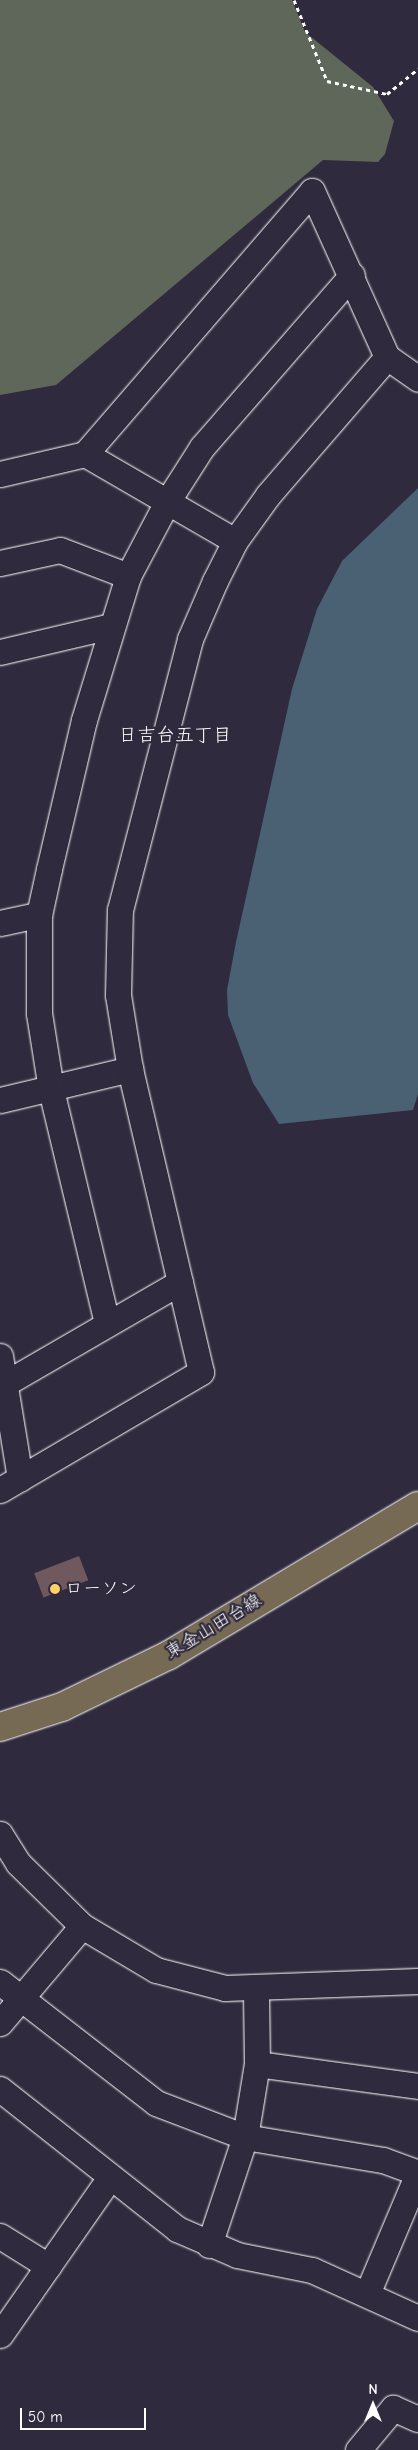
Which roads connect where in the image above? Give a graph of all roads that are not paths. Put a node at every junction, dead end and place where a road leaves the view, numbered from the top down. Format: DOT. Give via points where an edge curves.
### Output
graph roads {
  1 [pos="352,275"];
  2 [pos="387,357"];
  3 [pos="418,379"];
  4 [pos="85,454"];
  5 [pos="0,474"];
  6 [pos="167,502"];
  7 [pos="235,541"];
  8 [pos="0,563"];
  9 [pos="128,576"];
  10 [pos="111,626"];
  11 [pos="0,652"];
  12 [pos="39,915"];
  13 [pos="0,923"];
  14 [pos="130,1069"];
  15 [pos="51,1088"];
  16 [pos="0,1100"];
  17 [pos="180,1282"];
  18 [pos="108,1324"];
  19 [pos="0,1356"];
  20 [pos="6,1383"];
  21 [pos="10,1484"];
  22 [pos="418,1506"];
  23 [pos="0,1727"];
  24 [pos="0,1834"];
  25 [pos="82,1926"];
  26 [pos="418,1981"];
  27 [pos="0,1982"];
  28 [pos="256,1988"];
  29 [pos="20,1999"];
  30 [pos="0,2023"];
  31 [pos="257,2064"];
  32 [pos="418,2086"];
  33 [pos="0,2089"];
  34 [pos="245,2137"];
  35 [pos="418,2173"];
  36 [pos="109,2179"];
  37 [pos="0,2236"];
  38 [pos="209,2245"];
  39 [pos="48,2266"];
  40 [pos="367,2294"];
  41 [pos="418,2318"];
  42 [pos="0,2335"];
  43 [pos="418,2418"];
  44 [pos="358,2450"];
  1 -- 2 [label="street"];
  1 -- 4 [label="street" via="312,192"];
  1 -- 6 [label="street" via="238,402"];
  2 -- 3 [label="street"];
  2 -- 7 [label="street" via="268,494"];
  4 -- 5 [label="street"];
  4 -- 6 [label="street"];
  6 -- 7 [label="street"];
  6 -- 9 [label="street"];
  7 -- 14 [label="street" via="190,639 120,910 118,995"];
  8 -- 9 [label="street" via="60,550"];
  9 -- 10 [label="street"];
  10 -- 11 [label="street"];
  10 -- 12 [label="street"];
  12 -- 13 [label="street"];
  12 -- 15 [label="street" via="39,1013"];
  14 -- 15 [label="street"];
  14 -- 17 [label="street"];
  15 -- 16 [label="street"];
  15 -- 18 [label="street"];
  17 -- 18 [label="street"];
  17 -- 21 [label="street" via="201,1372"];
  18 -- 20 [label="street"];
  19 -- 20 [label="street"];
  20 -- 21 [label="street"];
  22 -- 23 [label="main road, 東金山田台線" via="169,1655 62,1707"];
  24 -- 25 [label="street" via="18,1863"];
  25 -- 28 [label="street" via="156,1970 196,1983"];
  25 -- 29 [label="street"];
  26 -- 28 [label="street"];
  27 -- 29 [label="street"];
  28 -- 31 [label="street"];
  29 -- 30 [label="street"];
  29 -- 34 [label="street" via="156,2103"];
  31 -- 32 [label="street"];
  31 -- 34 [label="street"];
  33 -- 36 [label="street"];
  34 -- 35 [label="street" via="383,2160"];
  34 -- 38 [label="street"];
  35 -- 40 [label="street"];
  36 -- 38 [label="street" via="177,2229"];
  36 -- 39 [label="street"];
  37 -- 39 [label="street"];
  38 -- 40 [label="street" via="312,2270"];
  39 -- 42 [label="street"];
  40 -- 41 [label="street"];
  43 -- 44 [label="street" via="392,2408"];
}
